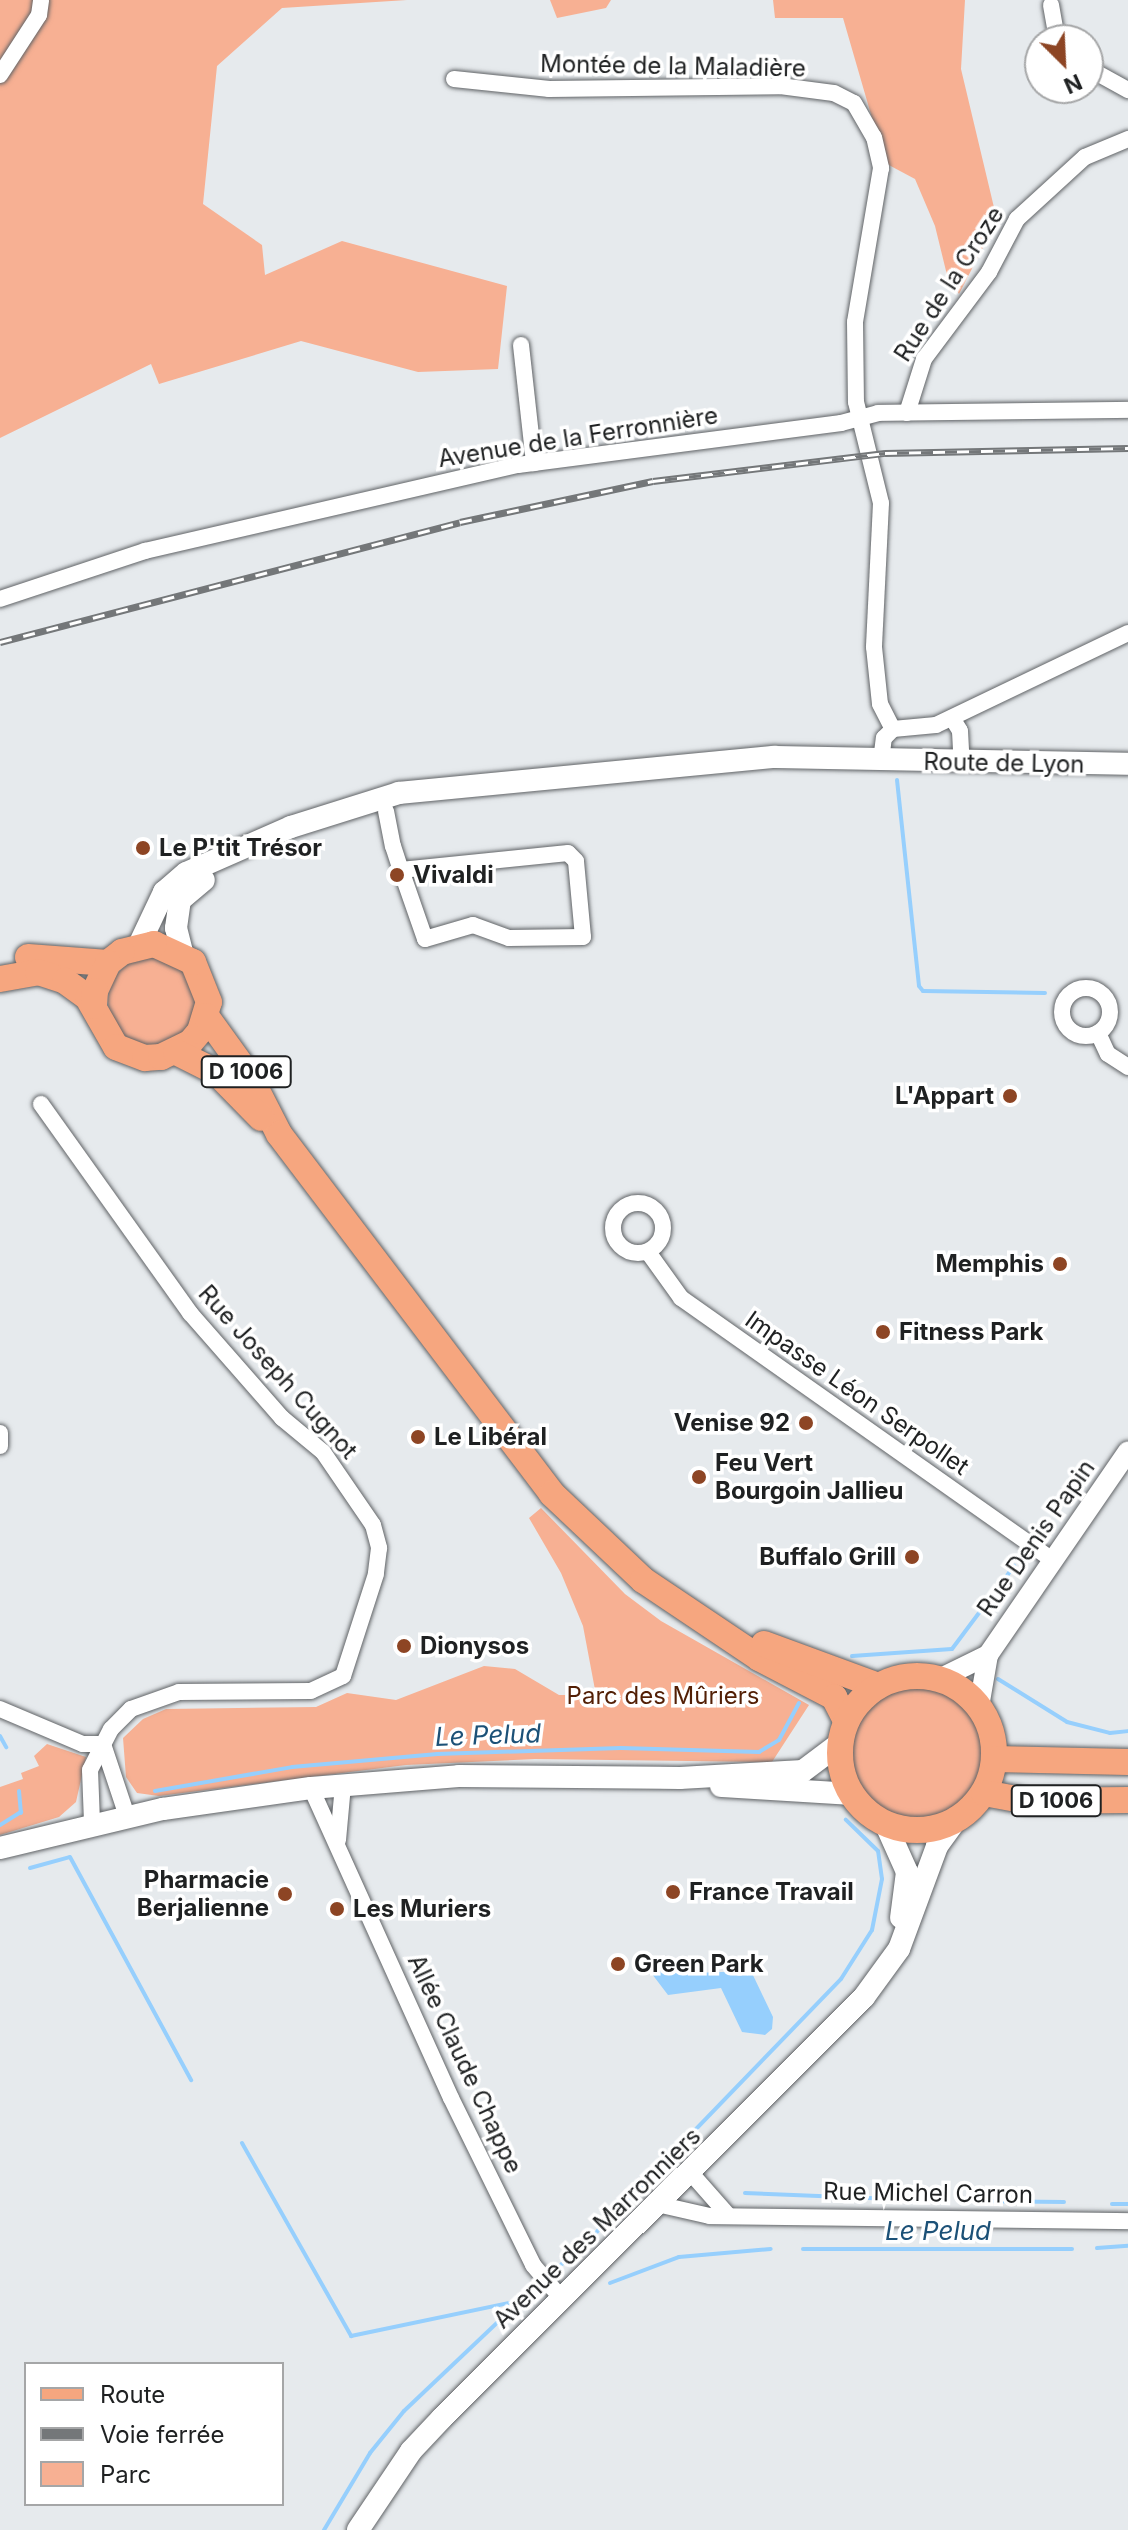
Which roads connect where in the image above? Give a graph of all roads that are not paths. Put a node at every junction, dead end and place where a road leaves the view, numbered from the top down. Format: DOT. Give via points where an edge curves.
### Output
graph roads {
  1 [pos="41,0"];
  2 [pos="1051,5"];
  3 [pos="1054,24"];
  4 [pos="0,75"];
  5 [pos="1104,77"];
  6 [pos="454,79"];
  7 [pos="1128,90"];
  8 [pos="1128,139"];
  9 [pos="521,345"];
  10 [pos="1128,410"];
  11 [pos="907,413"];
  12 [pos="860,418"];
  13 [pos="534,463"];
  14 [pos="0,599"];
  15 [pos="1128,633"];
  16 [pos="952,718"];
  17 [pos="893,729"];
  18 [pos="881,761"];
  19 [pos="962,764"];
  20 [pos="1128,764"];
  21 [pos="386,811"];
  22 [pos="401,870"];
  23 [pos="139,945"];
  24 [pos="182,952"];
  25 [pos="108,963"];
  26 [pos="0,964"];
  27 [pos="0,979"];
  28 [pos="94,1006"];
  29 [pos="206,1016"];
  30 [pos="1098,1033"];
  31 [pos="176,1052"];
  32 [pos="1128,1067"];
  33 [pos="41,1104"];
  34 [pos="279,1134"];
  35 [pos="648,1252"];
  36 [pos="0,1433"];
  37 [pos="0,1446"];
  38 [pos="1128,1451"];
  39 [pos="1052,1560"];
  40 [pos="722,1630"];
  41 [pos="988,1655"];
  42 [pos="939,1679"];
  43 [pos="878,1686"];
  44 [pos="979,1707"];
  45 [pos="0,1709"];
  46 [pos="843,1733"];
  47 [pos="103,1744"];
  48 [pos="994,1759"];
  49 [pos="1128,1762"];
  50 [pos="680,1778"];
  51 [pos="343,1785"];
  52 [pos="311,1788"];
  53 [pos="984,1793"];
  54 [pos="850,1794"];
  55 [pos="1128,1800"];
  56 [pos="127,1816"];
  57 [pos="955,1821"];
  58 [pos="92,1823"];
  59 [pos="886,1825"];
  60 [pos="338,1841"];
  61 [pos="0,1848"];
  62 [pos="882,1971"];
  63 [pos="690,2172"];
  64 [pos="657,2204"];
  65 [pos="727,2214"];
  66 [pos="1128,2221"];
  67 [pos="562,2299"];
  68 [pos="358,2530"];
  1 -- 4 [label="street" via="39,15"];
  2 -- 3 [label="street"];
  5 -- 7 [label="street"];
  6 -- 12 [label="street, Montée de la Maladière" via="549,89 780,86 834,93 854,103 874,137 881,168 855,322"];
  8 -- 11 [label="street, Rue de la Croze" via="1085,157 1017,219 989,272 924,359"];
  9 -- 13 [label="street"];
  10 -- 11 [label="street, Avenue de la Ferronnière"];
  11 -- 12 [label="street, Avenue de la Ferronnière"];
  12 -- 13 [label="street, Avenue de la Ferronnière"];
  12 -- 17 [label="street" via="881,503 874,647 880,704"];
  13 -- 14 [label="street, Avenue de la Ferronnière" via="145,551"];
  15 -- 16 [label="street"];
  16 -- 17 [label="street" via="919,729"];
  16 -- 19 [label="street" via="960,731"];
  17 -- 18 [label="street" via="884,738"];
  18 -- 19 [label="main road, Route de Lyon"];
  18 -- 21 [label="main road" via="438,800"];
  18 -- 23 [label="main road" via="774,757 437,786 387,796 291,827 186,873 164,892"];
  19 -- 20 [label="main road, Route de Lyon"];
  21 -- 22 [label="street"];
  21 -- 24 [label="main road" via="296,840 183,892 176,916"];
  22 -- 22 [label="street" via="425,939 473,925 509,938 583,937 576,861 568,853"];
  23 -- 24 [label="main road"];
  23 -- 25 [label="main road"];
  24 -- 29 [label="main road" via="202,974"];
  25 -- 26 [label="main road" via="30,957"];
  25 -- 28 [label="main road"];
  27 -- 28 [label="main road" via="21,973 52,975 74,986"];
  28 -- 31 [label="main road" via="105,1036 130,1054 161,1057"];
  29 -- 31 [label="main road" via="195,1037"];
  29 -- 34 [label="main road, D 1006" via="250,1077"];
  30 -- 32 [label="street" via="1108,1054"];
  31 -- 34 [label="main road, D 1006" via="216,1072"];
  33 -- 47 [label="street, Rue Joseph Cugnot" via="190,1313 282,1418 323,1452 373,1525 379,1548 350,1661 335,1683 311,1691 163,1695 131,1709"];
  34 -- 40 [label="main road, D 1006" via="552,1494 643,1580"];
  35 -- 39 [label="street, Impasse Léon Serpollet" via="681,1298"];
  36 -- 37 [label="street"];
  38 -- 39 [label="street, Rue Denis Papin"];
  39 -- 41 [label="street, Rue Denis Papin"];
  40 -- 43 [label="main road, D 1006"];
  40 -- 46 [label="main road, D 1006" via="759,1658 834,1697"];
  41 -- 42 [label="street, Rue Denis Papin"];
  41 -- 44 [label="street, Rue Denis Papin"];
  42 -- 43 [label="main road" via="897,1678"];
  42 -- 44 [label="main road"];
  43 -- 46 [label="main road"];
  44 -- 48 [label="main road" via="989,1724"];
  45 -- 47 [label="street" via="83,1744"];
  46 -- 50 [label="main road" via="803,1771"];
  46 -- 54 [label="main road"];
  47 -- 56 [label="street"];
  47 -- 58 [label="street, Rue Joseph Cugnot" via="87,1784"];
  48 -- 49 [label="main road, D 1006"];
  48 -- 53 [label="main road"];
  50 -- 51 [label="main road" via="459,1776"];
  50 -- 54 [label="main road" via="783,1794"];
  51 -- 52 [label="main road"];
  51 -- 60 [label="street, Allée Claude Chappe"];
  52 -- 56 [label="main road"];
  52 -- 60 [label="street, Allée Claude Chappe"];
  53 -- 55 [label="main road, D 1006" via="1027,1801"];
  53 -- 57 [label="main road"];
  54 -- 59 [label="main road"];
  56 -- 58 [label="main road"];
  57 -- 59 [label="main road" via="909,1831"];
  57 -- 62 [label="main road, Avenue des Marronniers" via="937,1846 899,1949"];
  58 -- 61 [label="main road"];
  59 -- 62 [label="main road, Avenue des Marronniers" via="907,1872 905,1905"];
  60 -- 67 [label="street, Allée Claude Chappe" via="451,2098 533,2265"];
  62 -- 63 [label="main road, Avenue des Marronniers" via="848,2015"];
  63 -- 64 [label="main road, Avenue des Marronniers"];
  63 -- 65 [label="street"];
  64 -- 65 [label="street, Rue Michel Carron" via="710,2216"];
  64 -- 67 [label="main road, Avenue des Marronniers"];
  65 -- 66 [label="street, Rue Michel Carron"];
  67 -- 68 [label="main road, Avenue des Marronniers" via="411,2451"];
}
